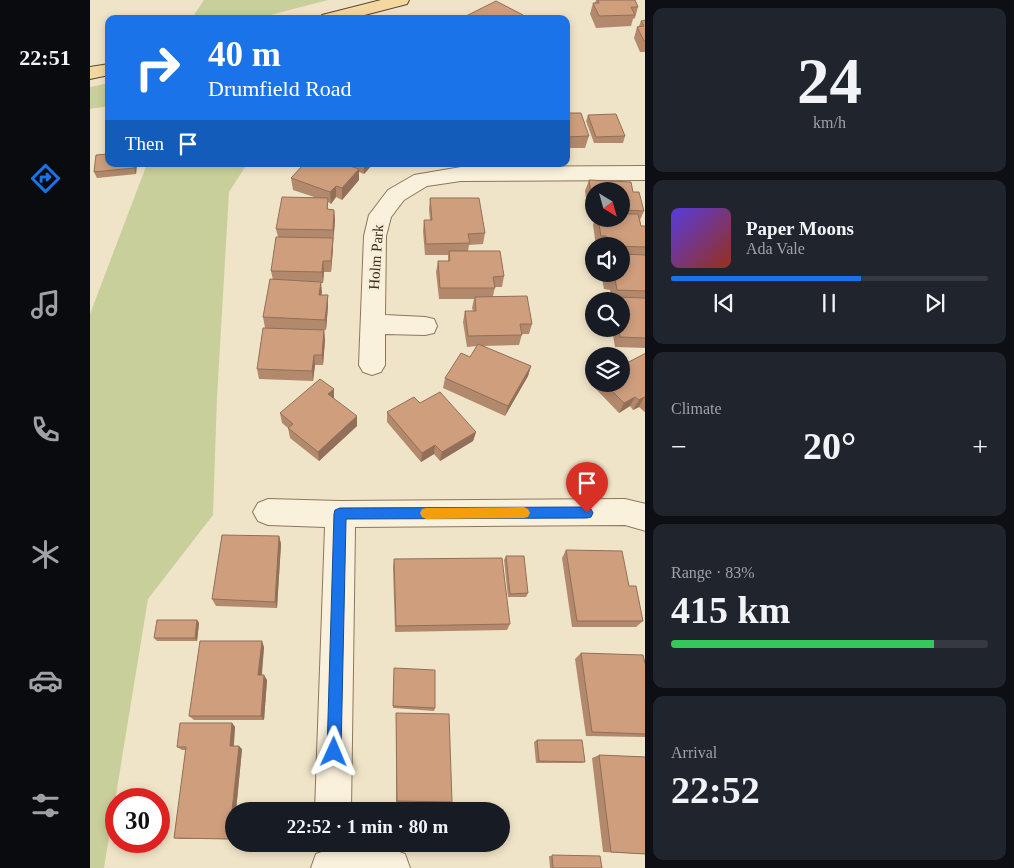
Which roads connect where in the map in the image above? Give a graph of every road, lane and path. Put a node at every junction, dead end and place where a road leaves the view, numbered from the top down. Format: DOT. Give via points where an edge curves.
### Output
graph roads {
  1 [pos="401,0"];
  2 [pos="343,15"];
  3 [pos="105,70"];
  4 [pos="90,73"];
  5 [pos="460,169"];
  6 [pos="645,173"];
  7 [pos="373,324"];
  8 [pos="425,326"];
  9 [pos="372,365"];
  10 [pos="268,512"];
  11 [pos="340,514"];
  12 [pos="645,518"];
  13 [pos="333,802"];
  14 [pos="332,852"];
  15 [pos="331,868"];
  16 [pos="391,868"];
  1 -- 2 [label="main road"];
  3 -- 4 [label="main road"];
  5 -- 6 [label="street, Holm Park"];
  5 -- 7 [label="street, Holm Park" via="421,180 396,195 380,215 374,236"];
  7 -- 8 [label="street"];
  7 -- 9 [label="street, Holm Park"];
  10 -- 11 [label="street"];
  11 -- 12 [label="street" via="625,512"];
  11 -- 13 [label="street"];
  14 -- 15 [label="street"];
  15 -- 16 [label="street"];
}
